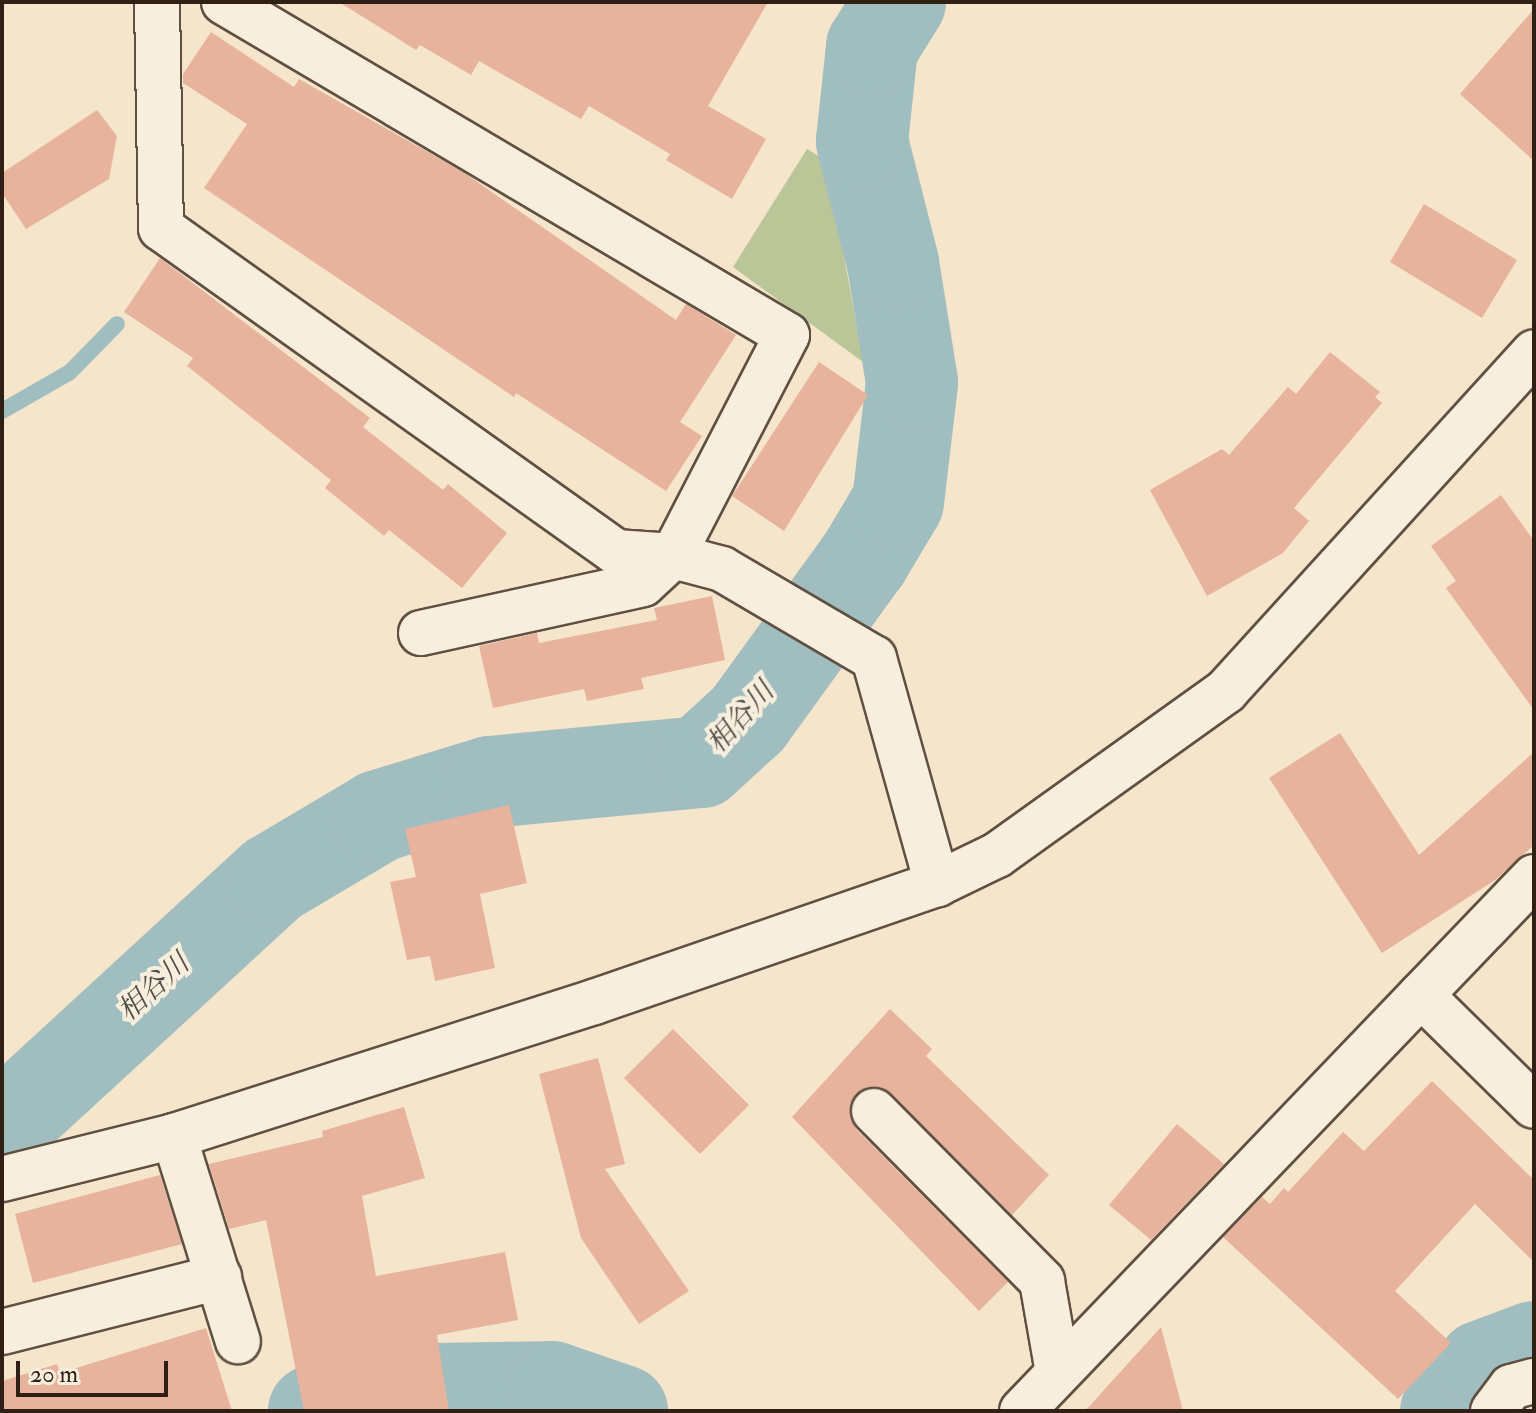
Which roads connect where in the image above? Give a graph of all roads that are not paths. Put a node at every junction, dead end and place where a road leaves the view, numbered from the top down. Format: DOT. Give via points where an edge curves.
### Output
graph roads {
  1 [pos="157,2"];
  2 [pos="224,2"];
  3 [pos="1534,352"];
  4 [pos="673,556"];
  5 [pos="421,633"];
  6 [pos="1534,877"];
  7 [pos="937,884"];
  8 [pos="1421,995"];
  9 [pos="1534,1106"];
  10 [pos="874,1111"];
  11 [pos="174,1136"];
  12 [pos="2,1179"];
  13 [pos="219,1277"];
  14 [pos="2,1332"];
  15 [pos="238,1341"];
  16 [pos="1058,1373"];
  17 [pos="1534,1381"];
  18 [pos="1022,1411"];
  19 [pos="1493,1411"];
  1 -- 4 [label="street" via="161,228 616,552"];
  2 -- 4 [label="street" via="787,335"];
  3 -- 7 [label="street" via="1226,691 997,855"];
  4 -- 5 [label="street" via="643,584"];
  4 -- 7 [label="street" via="722,569 874,658"];
  6 -- 8 [label="street"];
  7 -- 11 [label="street" via="594,1002"];
  8 -- 9 [label="street"];
  8 -- 16 [label="street"];
  10 -- 16 [label="street" via="1042,1281"];
  11 -- 12 [label="street"];
  11 -- 13 [label="street"];
  13 -- 14 [label="street"];
  13 -- 15 [label="street"];
  16 -- 18 [label="street"];
  17 -- 19 [label="street" via="1511,1387"];
}
